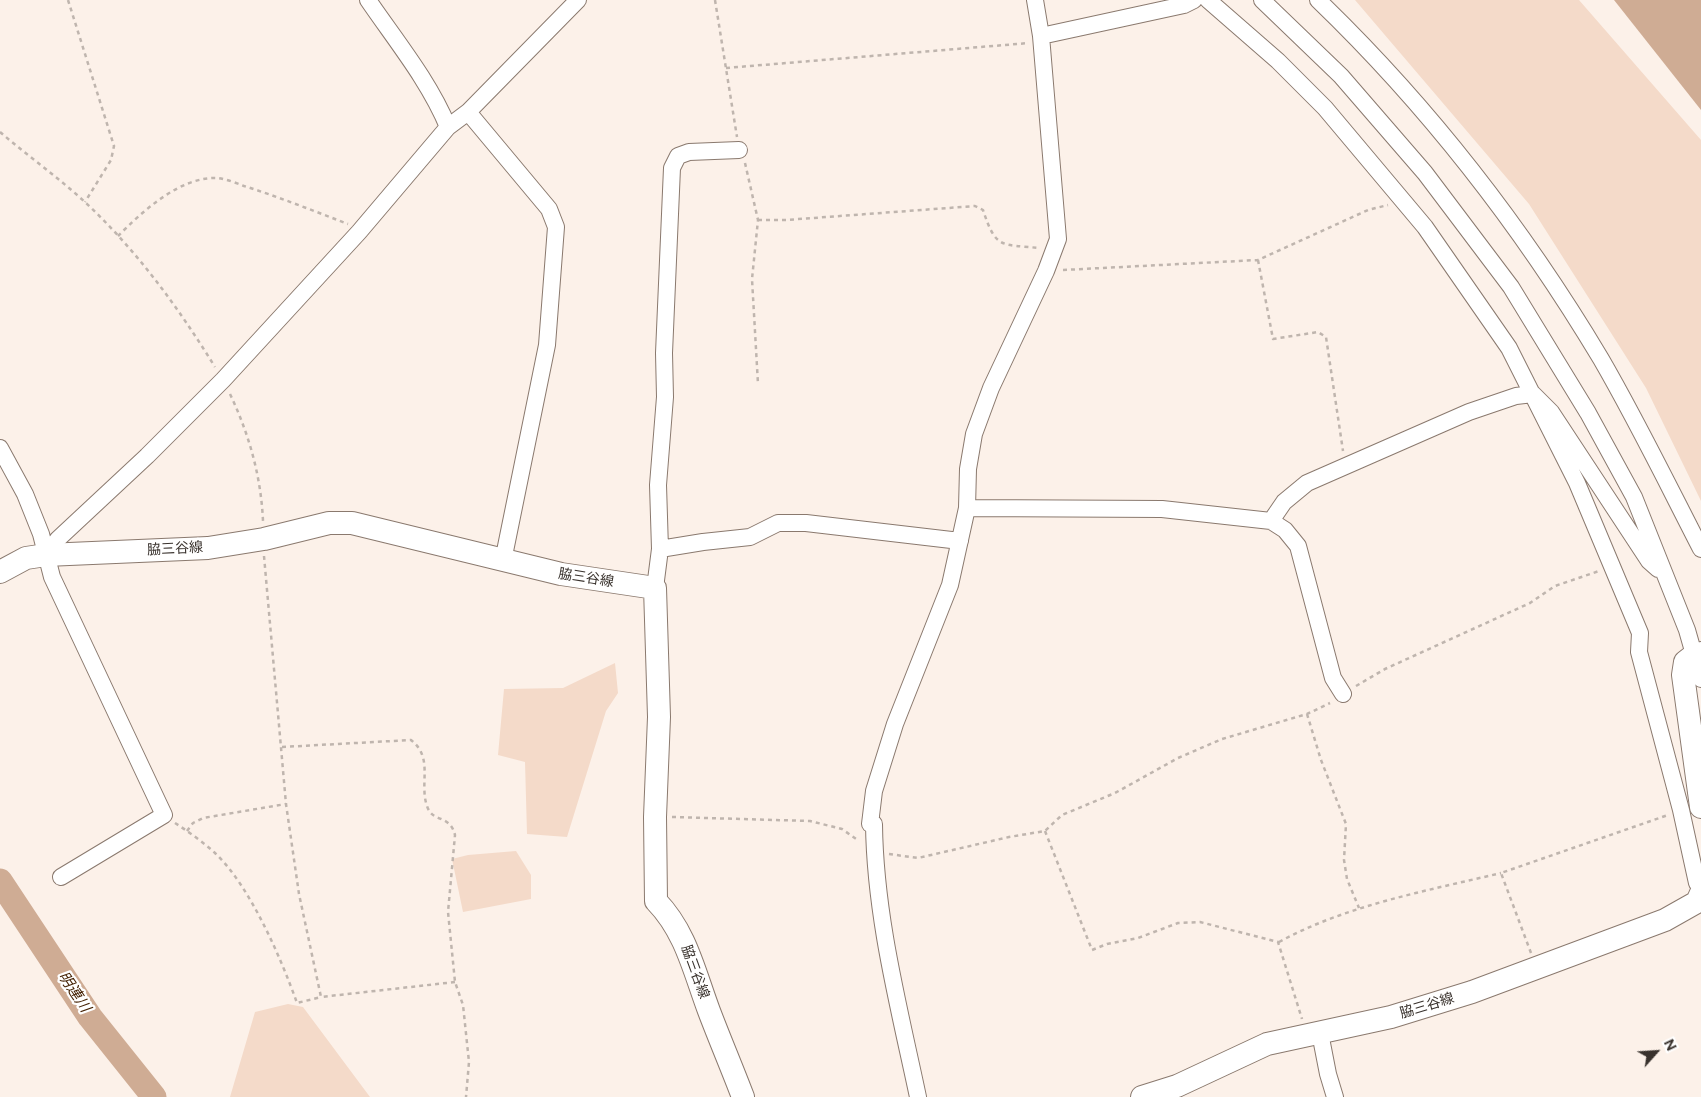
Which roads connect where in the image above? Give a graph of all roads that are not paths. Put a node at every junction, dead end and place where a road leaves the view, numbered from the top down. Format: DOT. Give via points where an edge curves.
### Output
graph roads {
  1 [pos="368,0"];
  2 [pos="578,0"];
  3 [pos="1034,0"];
  4 [pos="1194,0"];
  5 [pos="1208,0"];
  6 [pos="1262,0"];
  7 [pos="1318,0"];
  8 [pos="1042,39"];
  9 [pos="468,112"];
  10 [pos="448,127"];
  11 [pos="739,150"];
  12 [pos="1533,394"];
  13 [pos="0,448"];
  14 [pos="967,508"];
  15 [pos="1271,521"];
  16 [pos="960,541"];
  17 [pos="660,549"];
  18 [pos="1701,549"];
  19 [pos="46,555"];
  20 [pos="503,561"];
  21 [pos="0,572"];
  22 [pos="1664,573"];
  23 [pos="655,588"];
  24 [pos="1698,654"];
  25 [pos="1701,679"];
  26 [pos="1344,694"];
  27 [pos="1691,808"];
  28 [pos="61,877"];
  29 [pos="1701,886"];
  30 [pos="1701,893"];
  31 [pos="1313,1035"];
  32 [pos="743,1097"];
  33 [pos="918,1097"];
  34 [pos="1142,1097"];
  35 [pos="1335,1097"];
  1 -- 10 [label="street" via="422,77"];
  2 -- 9 [label="street"];
  3 -- 8 [label="street"];
  4 -- 8 [label="street"];
  5 -- 12 [label="street" via="1278,61 1325,108 1425,227 1509,348"];
  6 -- 22 [label="street" via="1341,76 1425,173 1511,287 1588,413 1634,497"];
  7 -- 18 [label="street" via="1402,87 1458,152 1512,223 1601,359"];
  8 -- 14 [label="street" via="1058,239 991,388 974,434 968,469"];
  9 -- 10 [label="street"];
  9 -- 20 [label="street" via="549,209 556,226 546,345"];
  10 -- 19 [label="street" via="361,229 222,380 58,539"];
  11 -- 17 [label="street" via="689,152 678,156 672,168 665,397 658,484"];
  12 -- 15 [label="street" via="1516,396 1469,412 1307,484 1284,502"];
  12 -- 22 [label="street" via="1551,412 1649,561"];
  12 -- 27 [label="street" via="1577,483 1640,633 1639,652"];
  13 -- 19 [label="street" via="25,494"];
  14 -- 15 [label="street" via="1162,509"];
  14 -- 16 [label="street"];
  15 -- 26 [label="street" via="1285,530 1298,546 1333,678"];
  16 -- 17 [label="street" via="806,523 778,523 750,537"];
  16 -- 33 [label="street" via="950,585 895,724 874,791 870,824 874,824 894,984"];
  17 -- 23 [label="street"];
  19 -- 20 [label="main road, 脇三谷線" via="208,548 264,539 328,523 352,523"];
  19 -- 21 [label="main road, 脇三谷線" via="26,558"];
  19 -- 28 [label="street" via="52,578 164,815"];
  20 -- 23 [label="main road, 脇三谷線" via="561,574"];
  22 -- 24 [label="street"];
  23 -- 32 [label="main road, 脇三谷線" via="659,716 656,901 670,915 686,943"];
  24 -- 25 [label="street"];
  24 -- 27 [label="main road" via="1684,662 1683,675"];
  27 -- 29 [label="street" via="1697,883"];
  30 -- 31 [label="main road, 脇三谷線" via="1697,902 1665,920 1536,968 1422,1008"];
  31 -- 34 [label="main road, 脇三谷線" via="1267,1044 1177,1086"];
  31 -- 35 [label="street"];
}
